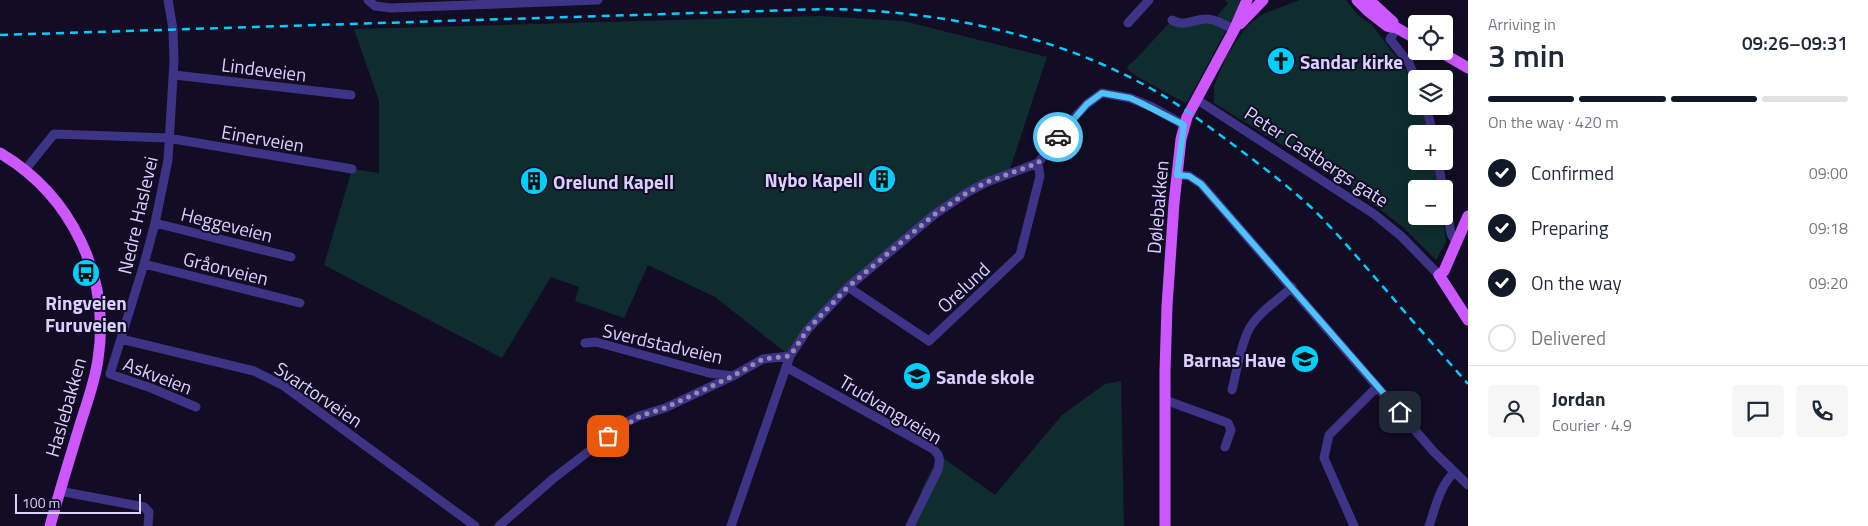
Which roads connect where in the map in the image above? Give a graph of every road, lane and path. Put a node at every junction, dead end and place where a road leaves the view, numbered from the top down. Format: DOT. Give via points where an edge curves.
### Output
graph roads {
  1 [pos="168,0"];
  2 [pos="368,0"];
  3 [pos="598,0"];
  4 [pos="1149,0"];
  5 [pos="1247,0"];
  6 [pos="1263,0"];
  7 [pos="1357,0"];
  8 [pos="1369,0"];
  9 [pos="1172,20"];
  10 [pos="1128,23"];
  11 [pos="1397,28"];
  12 [pos="1234,30"];
  13 [pos="1408,34"];
  14 [pos="1453,59"];
  15 [pos="1468,68"];
  16 [pos="1412,70"];
  17 [pos="174,75"];
  18 [pos="351,95"];
  19 [pos="1196,98"];
  20 [pos="1184,125"];
  21 [pos="168,138"];
  22 [pos="0,153"];
  23 [pos="1038,163"];
  24 [pos="352,169"];
  25 [pos="25,170"];
  26 [pos="1177,175"];
  27 [pos="1468,216"];
  28 [pos="155,223"];
  29 [pos="1450,225"];
  30 [pos="1453,238"];
  31 [pos="291,257"];
  32 [pos="144,264"];
  33 [pos="1439,275"];
  34 [pos="848,287"];
  35 [pos="1292,287"];
  36 [pos="300,303"];
  37 [pos="1468,320"];
  38 [pos="121,339"];
  39 [pos="585,343"];
  40 [pos="790,356"];
  41 [pos="786,366"];
  42 [pos="110,374"];
  43 [pos="733,376"];
  44 [pos="1377,387"];
  45 [pos="1232,390"];
  46 [pos="1165,400"];
  47 [pos="196,407"];
  48 [pos="1225,447"];
  49 [pos="1455,472"];
  50 [pos="1468,485"];
  51 [pos="59,491"];
  52 [pos="50,526"];
  53 [pos="148,526"];
  54 [pos="475,526"];
  55 [pos="498,526"];
  56 [pos="731,526"];
  57 [pos="910,526"];
  58 [pos="1165,526"];
  59 [pos="1354,526"];
  60 [pos="1429,526"];
  1 -- 17 [label="street, Nedre Haslevei" via="173,29"];
  2 -- 3 [label="street" via="375,6 391,8"];
  4 -- 10 [label="street"];
  5 -- 12 [label="main road, Dølebakken"];
  6 -- 12 [label="main road, Dølebakken"];
  7 -- 11 [label="main road" via="1368,12 1388,26"];
  8 -- 11 [label="main road" via="1392,19"];
  9 -- 12 [label="street" via="1187,24 1207,19"];
  11 -- 13 [label="main road"];
  11 -- 16 [label="street" via="1390,39"];
  12 -- 19 [label="main road, Dølebakken"];
  14 -- 15 [label="main road"];
  17 -- 18 [label="street, Lindeveien"];
  17 -- 21 [label="street, Nedre Haslevei"];
  19 -- 20 [label="main road, Dølebakken"];
  19 -- 33 [label="street, Peter Castbergs gate" via="1374,214"];
  20 -- 23 [label="street" via="1130,98 1102,93 1067,125"];
  20 -- 26 [label="main road, Dølebakken"];
  21 -- 24 [label="street, Einerveien"];
  21 -- 25 [label="street, Einerveien" via="54,134"];
  21 -- 28 [label="street, Nedre Haslevei" via="168,160"];
  22 -- 25 [label="main road, Haslebakken"];
  23 -- 34 [label="street" via="968,192 935,214"];
  23 -- 34 [label="street, Orelund" via="1040,176 1020,255 929,341"];
  25 -- 51 [label="main road, Haslebakken" via="61,207 78,234 94,275 99,304 101,337 94,380"];
  26 -- 35 [label="street" via="1189,176 1201,184"];
  26 -- 46 [label="main road, Dølebakken" via="1169,261"];
  27 -- 30 [label="main road"];
  28 -- 31 [label="street, Heggeveien"];
  28 -- 32 [label="street, Nedre Haslevei"];
  29 -- 30 [label="street"];
  30 -- 33 [label="main road" via="1444,271"];
  32 -- 36 [label="street, Gråorveien"];
  32 -- 38 [label="street, Nedre Haslevei"];
  33 -- 37 [label="main road, Peter Castbergs gate"];
  34 -- 40 [label="street" via="808,329"];
  35 -- 44 [label="street"];
  35 -- 45 [label="street" via="1250,328"];
  38 -- 42 [label="street, Nedre Haslevei"];
  38 -- 54 [label="street, Svartorveien" via="254,371 270,378"];
  39 -- 43 [label="street, Sverdstadveien" via="596,342 709,373"];
  40 -- 41 [label="street"];
  40 -- 43 [label="street, Sverdstadveien" via="763,359"];
  41 -- 56 [label="street"];
  41 -- 57 [label="street, Trudvangveien" via="939,455 938,470"];
  42 -- 47 [label="street, Askveien"];
  43 -- 55 [label="street, Sverdstadveien" via="627,422"];
  44 -- 49 [label="street"];
  44 -- 59 [label="street" via="1329,435 1324,458"];
  46 -- 48 [label="street" via="1228,423 1231,430"];
  46 -- 58 [label="main road, Dølebakken"];
  49 -- 50 [label="street"];
  49 -- 60 [label="street" via="1445,484"];
  51 -- 52 [label="main road, Haslebakken"];
  51 -- 53 [label="street" via="144,507 149,512"];
}
